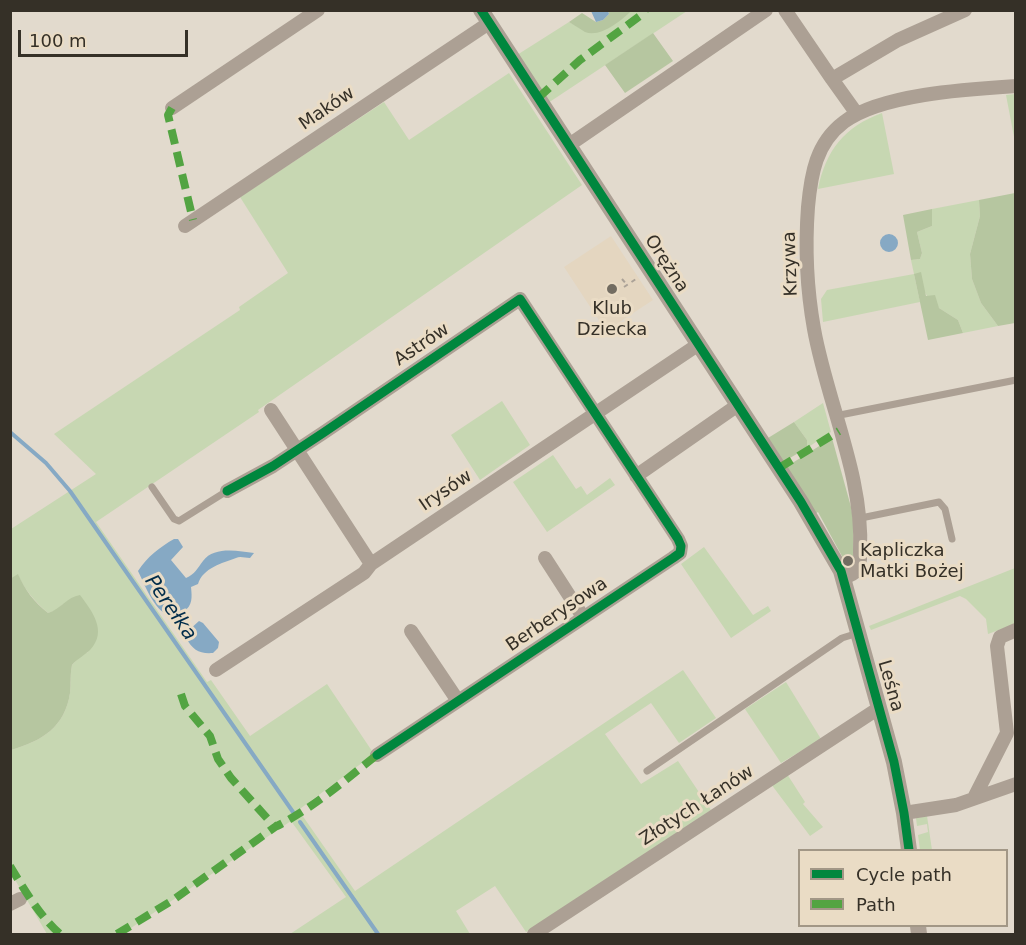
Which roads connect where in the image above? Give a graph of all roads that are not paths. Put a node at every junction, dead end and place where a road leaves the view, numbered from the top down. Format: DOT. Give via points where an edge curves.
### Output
graph roads {
  1 [pos="318,10"];
  2 [pos="765,10"];
  3 [pos="785,10"];
  4 [pos="966,10"];
  5 [pos="485,17"];
  6 [pos="832,79"];
  7 [pos="1016,86"];
  8 [pos="172,108"];
  9 [pos="857,114"];
  10 [pos="569,145"];
  11 [pos="184,226"];
  12 [pos="699,344"];
  13 [pos="1016,380"];
  14 [pos="738,405"];
  15 [pos="271,410"];
  16 [pos="595,414"];
  17 [pos="835,416"];
  18 [pos="297,450"];
  19 [pos="636,476"];
  20 [pos="152,487"];
  21 [pos="227,491"];
  22 [pos="861,519"];
  23 [pos="822,536"];
  24 [pos="952,539"];
  25 [pos="544,558"];
  26 [pos="371,564"];
  27 [pos="843,578"];
  28 [pos="583,617"];
  29 [pos="1016,630"];
  30 [pos="411,631"];
  31 [pos="858,633"];
  32 [pos="216,670"];
  33 [pos="458,701"];
  34 [pos="879,708"];
  35 [pos="377,755"];
  36 [pos="647,771"];
  37 [pos="1016,784"];
  38 [pos="975,798"];
  39 [pos="904,813"];
  40 [pos="909,849"];
  41 [pos="534,934"];
  1 -- 8 [label="street"];
  2 -- 10 [label="street"];
  3 -- 6 [label="street"];
  4 -- 6 [label="street" via="898,40"];
  5 -- 10 [label="street, Orężna"];
  5 -- 11 [label="street, Maków"];
  6 -- 9 [label="street"];
  7 -- 9 [label="street, Krzywa" via="933,94"];
  9 -- 17 [label="street, Krzywa" via="834,130 819,153 812,173 807,224 812,318"];
  10 -- 12 [label="street, Orężna"];
  12 -- 14 [label="street, Orężna"];
  12 -- 16 [label="street, Irysów"];
  13 -- 17 [label="lane"];
  14 -- 19 [label="street"];
  14 -- 23 [label="street, Orężna"];
  15 -- 18 [label="street"];
  16 -- 18 [label="street, Astrów" via="520,298"];
  16 -- 19 [label="street"];
  16 -- 26 [label="street, Irysów"];
  17 -- 22 [label="street, Krzywa"];
  18 -- 21 [label="street, Astrów"];
  18 -- 26 [label="street"];
  19 -- 28 [label="street, Berberysowa" via="678,538 680,552"];
  20 -- 21 [label="lane" via="174,519 179,520"];
  22 -- 24 [label="lane" via="939,502 945,508"];
  22 -- 27 [label="street, Krzywa" via="860,564 854,573"];
  23 -- 27 [label="street, Leśna"];
  25 -- 28 [label="street, Berberysowa"];
  26 -- 32 [label="street, Irysów" via="364,573"];
  27 -- 31 [label="street, Leśna"];
  28 -- 33 [label="street, Berberysowa"];
  29 -- 38 [label="street" via="1000,637 997,646 1007,733"];
  30 -- 33 [label="street"];
  31 -- 34 [label="street, Leśna"];
  31 -- 36 [label="lane" via="842,638"];
  33 -- 35 [label="street, Berberysowa"];
  34 -- 39 [label="street, Leśna"];
  34 -- 41 [label="street, Złotych Łanów"];
  37 -- 38 [label="street"];
  38 -- 39 [label="street"];
  39 -- 40 [label="street, Leśna"];
}
